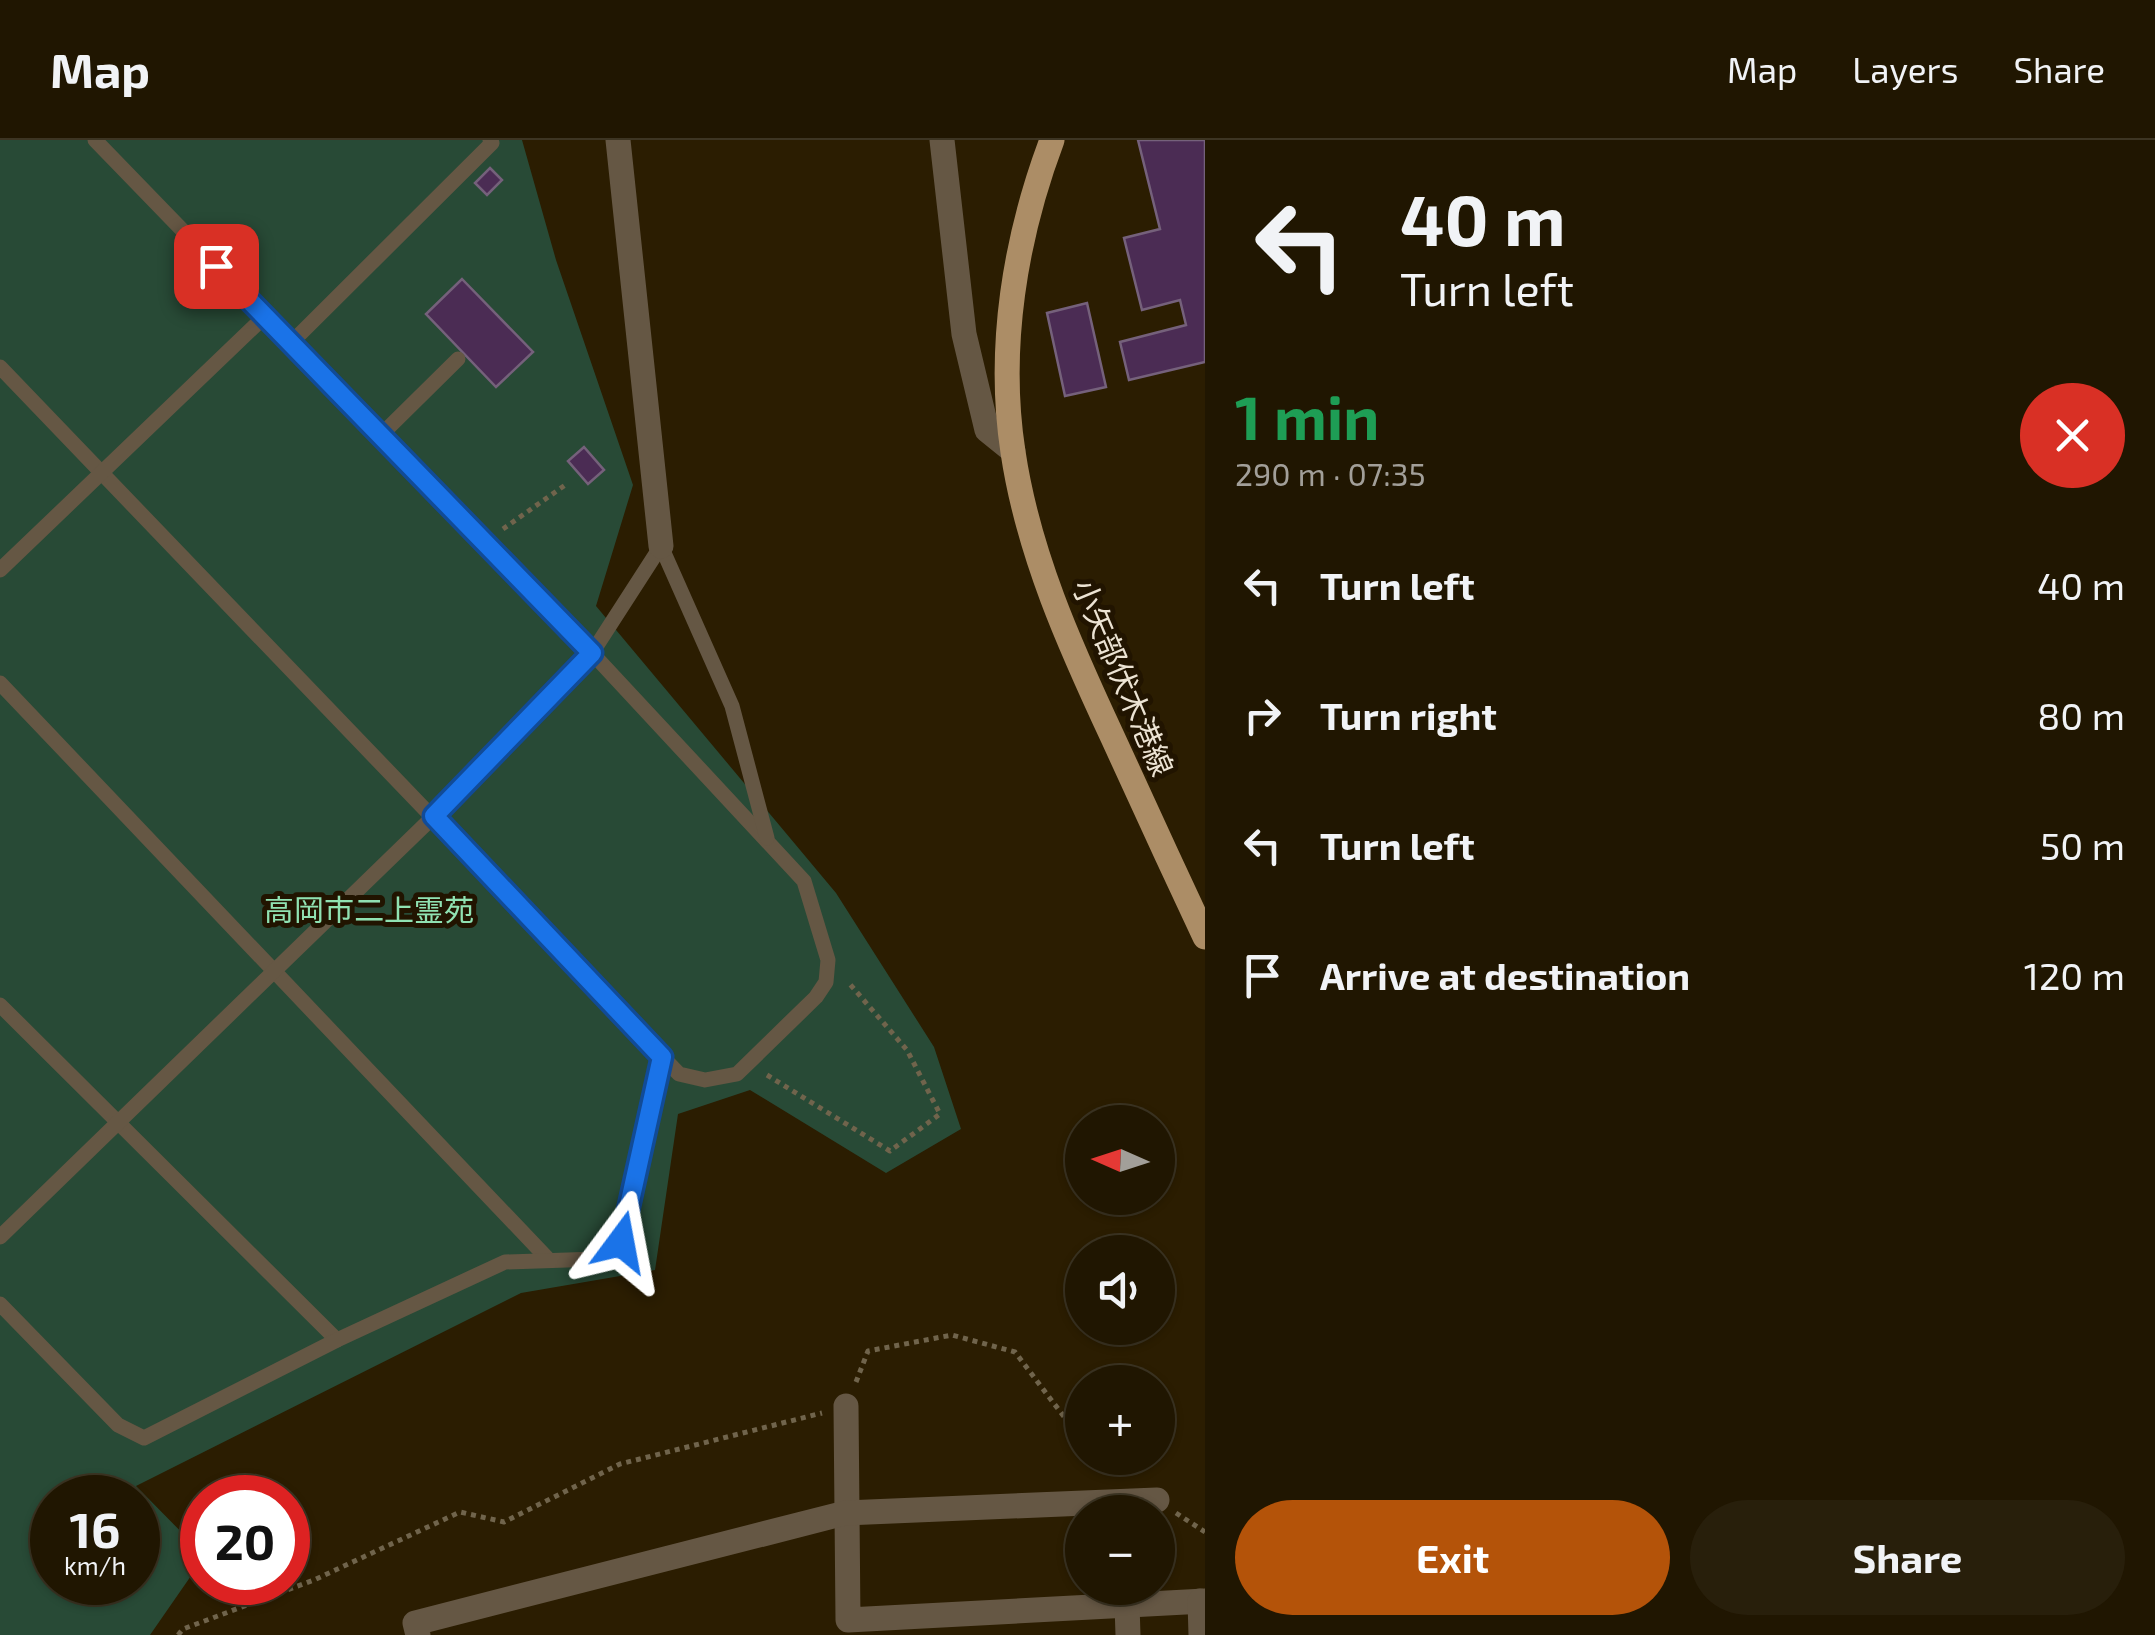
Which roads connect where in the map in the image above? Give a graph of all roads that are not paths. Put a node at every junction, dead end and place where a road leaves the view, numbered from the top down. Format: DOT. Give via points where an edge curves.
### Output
graph roads {
  1 [pos="96,140"];
  2 [pos="490,140"];
  3 [pos="618,140"];
  4 [pos="942,140"];
  5 [pos="1052,140"];
  6 [pos="264,317"];
  7 [pos="290,344"];
  8 [pos="458,359"];
  9 [pos="0,367"];
  10 [pos="380,436"];
  11 [pos="1013,451"];
  12 [pos="100,472"];
  13 [pos="661,546"];
  14 [pos="0,570"];
  15 [pos="592,653"];
  16 [pos="0,683"];
  17 [pos="434,816"];
  18 [pos="768,842"];
  19 [pos="1205,937"];
  20 [pos="274,972"];
  21 [pos="0,1005"];
  22 [pos="662,1057"];
  23 [pos="118,1126"];
  24 [pos="0,1237"];
  25 [pos="548,1259"];
  26 [pos="0,1304"];
  27 [pos="337,1340"];
  28 [pos="846,1406"];
  29 [pos="1065,1504"];
  30 [pos="845,1513"];
  31 [pos="1203,1601"];
  32 [pos="1127,1606"];
  33 [pos="1058,1622"];
  34 [pos="989,1624"];
  35 [pos="418,1635"];
  36 [pos="1128,1635"];
  37 [pos="1201,1635"];
  1 -- 6 [label="lane"];
  2 -- 7 [label="lane"];
  3 -- 13 [label="street"];
  4 -- 11 [label="street" via="964,334 986,430"];
  5 -- 11 [label="main road, 小矢部伏木港線" via="1017,254 1007,377"];
  6 -- 7 [label="lane"];
  6 -- 12 [label="lane"];
  7 -- 10 [label="lane"];
  8 -- 10 [label="lane"];
  9 -- 12 [label="lane"];
  10 -- 15 [label="lane"];
  11 -- 19 [label="main road, 小矢部伏木港線" via="1024,511 1061,627"];
  12 -- 14 [label="lane"];
  12 -- 17 [label="lane"];
  13 -- 15 [label="lane"];
  13 -- 18 [label="lane" via="732,706"];
  15 -- 17 [label="lane"];
  15 -- 18 [label="lane"];
  16 -- 20 [label="lane"];
  17 -- 20 [label="lane"];
  17 -- 22 [label="lane"];
  18 -- 22 [label="lane" via="804,881 828,960 826,982 737,1074 705,1080 679,1074"];
  20 -- 23 [label="lane"];
  20 -- 25 [label="lane"];
  21 -- 23 [label="lane"];
  22 -- 25 [label="lane" via="621,1242 597,1259"];
  23 -- 24 [label="lane"];
  23 -- 27 [label="lane"];
  25 -- 27 [label="lane" via="505,1262"];
  26 -- 27 [label="lane" via="118,1425 144,1438"];
  28 -- 30 [label="street"];
  29 -- 30 [label="street"];
  30 -- 34 [label="street" via="848,1620"];
  30 -- 35 [label="street" via="416,1623"];
  31 -- 32 [label="street"];
  31 -- 37 [label="street"];
  32 -- 33 [label="street"];
  32 -- 36 [label="street"];
  33 -- 34 [label="street"];
}
